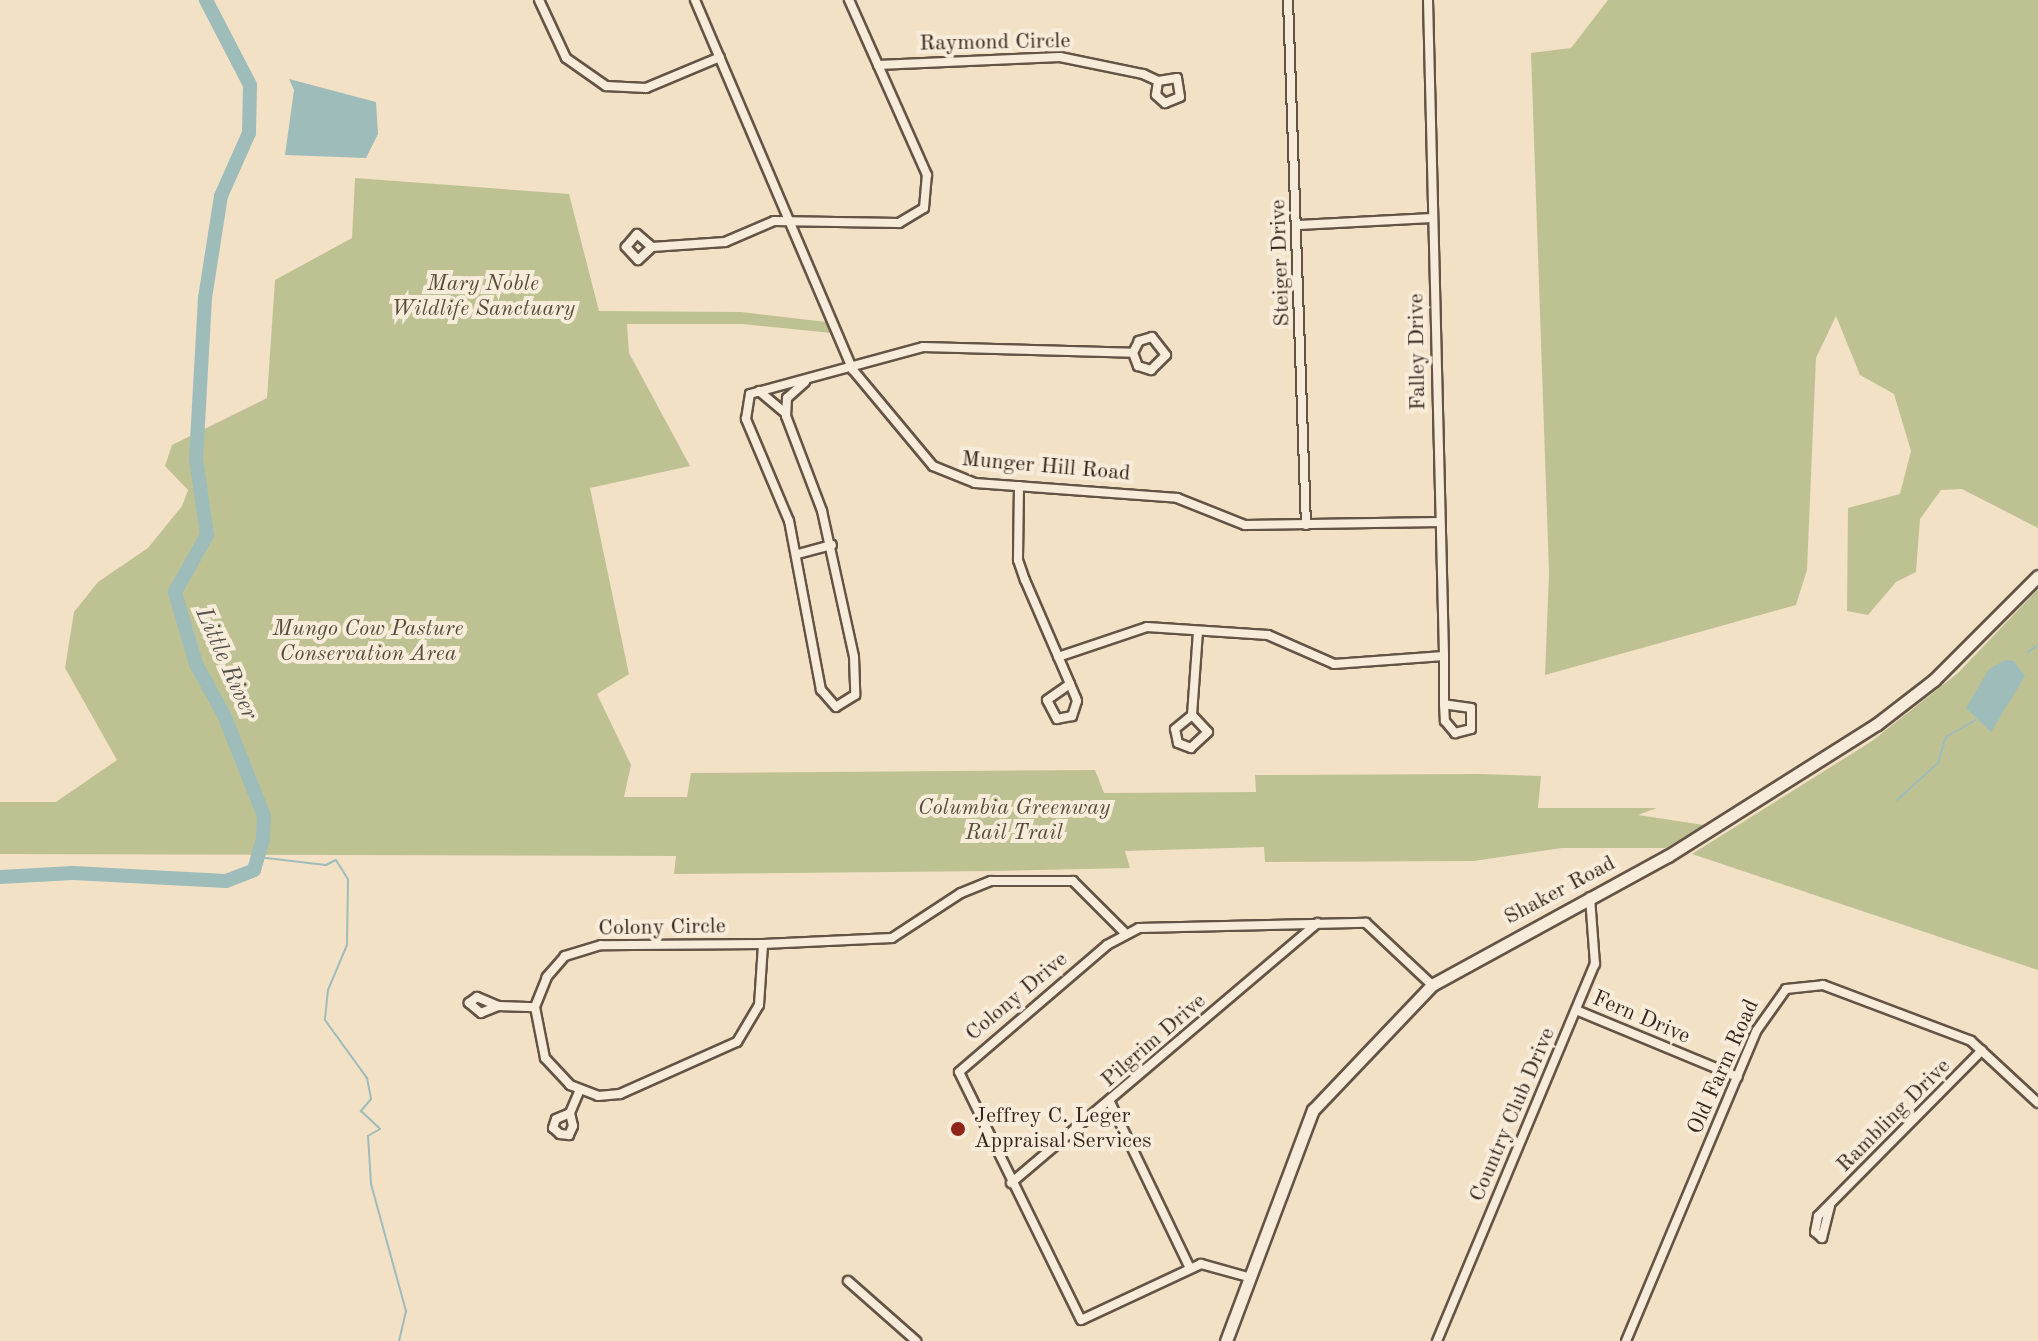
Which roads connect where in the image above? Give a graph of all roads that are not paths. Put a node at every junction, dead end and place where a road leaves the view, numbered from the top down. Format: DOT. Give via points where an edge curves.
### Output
graph roads {
  1 [pos="539,0"];
  2 [pos="695,0"];
  3 [pos="849,0"];
  4 [pos="1288,0"];
  5 [pos="1428,0"];
  6 [pos="720,57"];
  7 [pos="878,65"];
  8 [pos="1158,81"];
  9 [pos="1433,218"];
  10 [pos="793,223"];
  11 [pos="1298,225"];
  12 [pos="652,247"];
  13 [pos="1133,353"];
  14 [pos="853,370"];
  15 [pos="805,382"];
  16 [pos="758,391"];
  17 [pos="786,416"];
  18 [pos="1019,486"];
  19 [pos="1440,522"];
  20 [pos="1306,525"];
  21 [pos="832,545"];
  22 [pos="798,554"];
  23 [pos="2038,576"];
  24 [pos="1198,631"];
  25 [pos="1444,656"];
  26 [pos="1058,657"];
  27 [pos="1070,684"];
  28 [pos="1444,704"];
  29 [pos="1192,715"];
  30 [pos="1590,897"];
  31 [pos="1318,923"];
  32 [pos="1124,932"];
  33 [pos="763,944"];
  34 [pos="1432,985"];
  35 [pos="498,1006"];
  36 [pos="535,1007"];
  37 [pos="1576,1010"];
  38 [pos="1982,1050"];
  39 [pos="1738,1077"];
  40 [pos="580,1090"];
  41 [pos="1110,1102"];
  42 [pos="2038,1103"];
  43 [pos="570,1113"];
  44 [pos="1011,1183"];
  45 [pos="1830,1206"];
  46 [pos="1190,1268"];
  47 [pos="1248,1277"];
  48 [pos="848,1281"];
  49 [pos="916,1341"];
  50 [pos="1226,1341"];
  51 [pos="1437,1341"];
  52 [pos="1626,1341"];
  1 -- 6 [label="street" via="566,58 606,86 646,88"];
  2 -- 6 [label="street, Munger Hill Road"];
  3 -- 7 [label="street"];
  4 -- 11 [label="street, Steiger Drive"];
  5 -- 9 [label="street, Falley Drive"];
  6 -- 10 [label="street, Munger Hill Road"];
  7 -- 8 [label="street, Raymond Circle" via="1060,57 1103,62"];
  7 -- 10 [label="street" via="927,175 927,204 899,223"];
  9 -- 11 [label="street"];
  9 -- 19 [label="street, Falley Drive"];
  10 -- 12 [label="street" via="769,222 725,242"];
  10 -- 14 [label="street, Munger Hill Road"];
  11 -- 20 [label="street, Steiger Drive"];
  13 -- 13 [label="street" via="1147,370 1160,367 1166,355 1152,337 1139,341"];
  13 -- 14 [label="street" via="939,346"];
  14 -- 15 [label="street"];
  14 -- 18 [label="street, Munger Hill Road" via="933,466 964,481"];
  15 -- 16 [label="street"];
  15 -- 17 [label="street" via="787,398"];
  16 -- 17 [label="street" via="772,396"];
  16 -- 22 [label="street" via="746,400 746,419"];
  17 -- 21 [label="street"];
  18 -- 20 [label="street, Munger Hill Road" via="1164,496 1245,525"];
  18 -- 26 [label="street" via="1018,560"];
  19 -- 20 [label="street, Munger Hill Road"];
  19 -- 25 [label="street, Falley Drive"];
  21 -- 22 [label="street"];
  21 -- 22 [label="street" via="856,682 850,703 836,707 821,690"];
  23 -- 30 [label="street, Shaker Road" via="1934,680 1877,724 1703,835"];
  24 -- 25 [label="street" via="1268,635 1334,664"];
  24 -- 26 [label="street" via="1127,630"];
  24 -- 29 [label="street"];
  25 -- 28 [label="street, Falley Drive"];
  26 -- 27 [label="street"];
  27 -- 27 [label="street" via="1076,710 1057,719 1047,700"];
  28 -- 28 [label="street" via="1471,708 1471,729 1450,730"];
  29 -- 29 [label="street" via="1175,729 1178,743 1191,748 1208,732"];
  30 -- 34 [label="street, Shaker Road"];
  30 -- 37 [label="street, Country Club Drive" via="1597,953"];
  31 -- 32 [label="street"];
  31 -- 34 [label="street" via="1372,925"];
  31 -- 41 [label="street, Pilgrim Drive"];
  32 -- 33 [label="street, Colony Circle" via="1080,884 1016,877 961,893 892,938"];
  32 -- 44 [label="street, Colony Drive" via="959,1072"];
  33 -- 36 [label="street, Colony Circle" via="584,949 556,964"];
  33 -- 40 [label="street" via="759,1005 737,1042 620,1094"];
  34 -- 47 [label="street, Shaker Road" via="1313,1110"];
  35 -- 36 [label="street"];
  36 -- 40 [label="street" via="545,1058 558,1076"];
  37 -- 39 [label="street, Fern Drive"];
  37 -- 51 [label="street, Country Club Drive"];
  38 -- 39 [label="street, Old Farm Road" via="1857,996 1807,984 1775,999"];
  38 -- 42 [label="street, Old Farm Road"];
  38 -- 45 [label="street, Rambling Drive"];
  39 -- 52 [label="street, Old Farm Road"];
  40 -- 43 [label="street"];
  41 -- 44 [label="street, Pilgrim Drive"];
  41 -- 46 [label="street"];
  44 -- 46 [label="street, Colony Drive" via="1081,1320"];
  46 -- 47 [label="street, Colony Drive" via="1211,1262"];
  47 -- 50 [label="street, Shaker Road"];
  48 -- 49 [label="street"];
}
